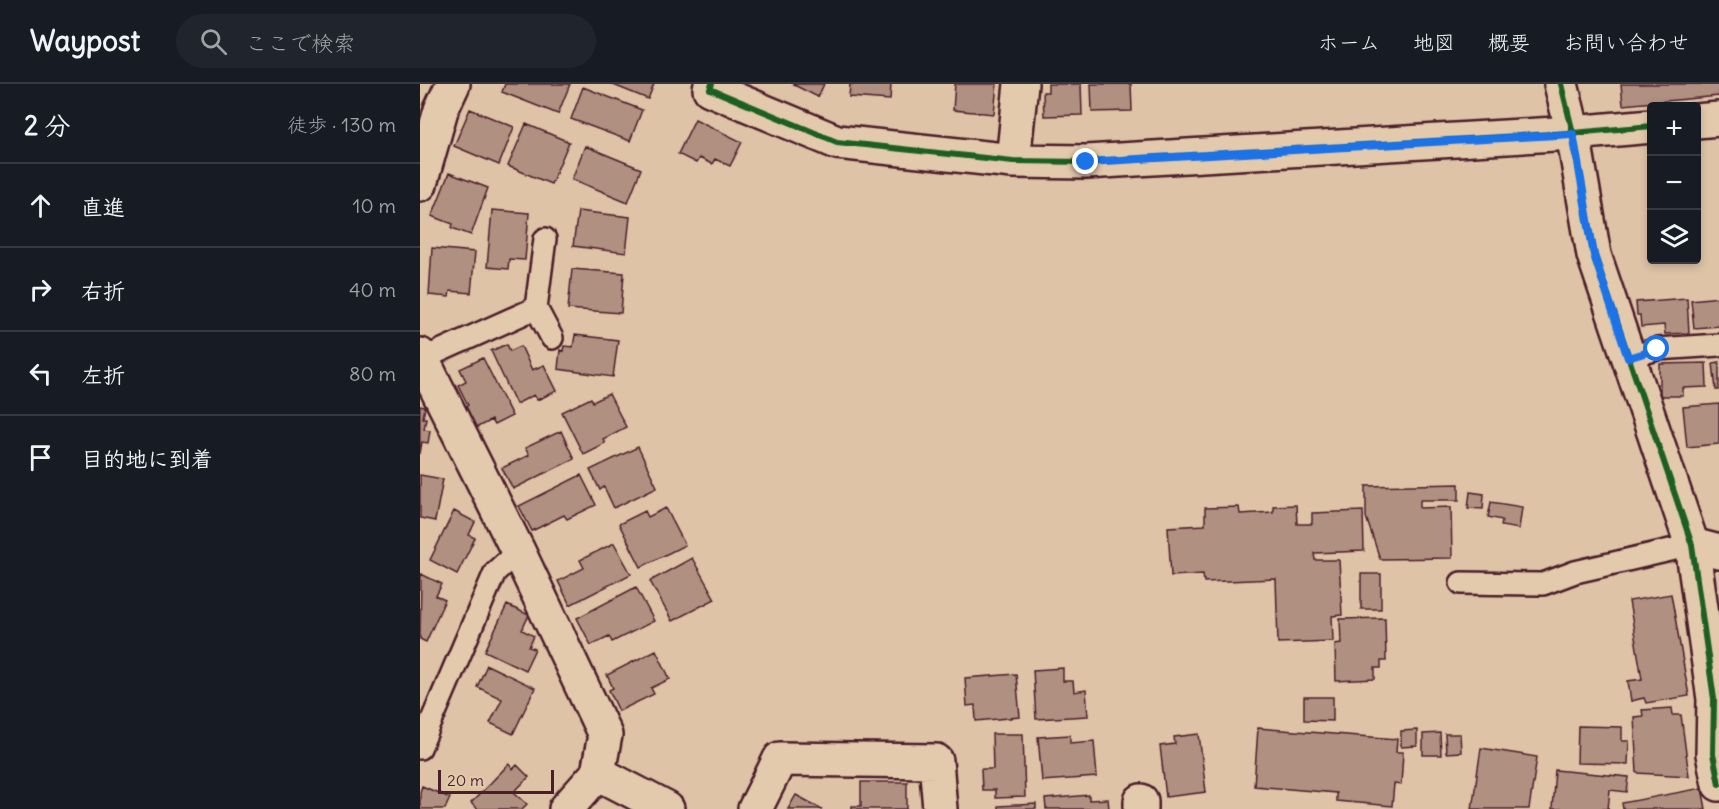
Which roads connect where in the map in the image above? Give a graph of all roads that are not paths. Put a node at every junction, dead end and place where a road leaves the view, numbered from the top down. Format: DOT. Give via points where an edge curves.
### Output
graph roads {
  1 [pos="453,84"];
  2 [pos="712,84"];
  3 [pos="1021,84"];
  4 [pos="1561,84"];
  5 [pos="1719,119"];
  6 [pos="1701,121"];
  7 [pos="1647,127"];
  8 [pos="1573,134"];
  9 [pos="1012,160"];
  10 [pos="420,184"];
  11 [pos="546,239"];
  12 [pos="536,308"];
  13 [pos="552,338"];
  14 [pos="1719,345"];
  15 [pos="421,357"];
  16 [pos="1628,358"];
  17 [pos="1706,549"];
  18 [pos="518,551"];
  19 [pos="1461,583"];
  20 [pos="1716,702"];
  21 [pos="420,748"];
  22 [pos="598,773"];
  23 [pos="1719,784"];
  24 [pos="566,809"];
  25 [pos="667,809"];
  26 [pos="755,809"];
  27 [pos="940,809"];
  1 -- 10 [label="street" via="441,110"];
  2 -- 9 [label="street" via="710,89 837,142"];
  3 -- 9 [label="street"];
  4 -- 8 [label="street"];
  5 -- 6 [label="street"];
  7 -- 8 [label="street"];
  8 -- 9 [label="street" via="1086,162"];
  8 -- 16 [label="street" via="1594,255"];
  11 -- 12 [label="lane"];
  12 -- 13 [label="lane"];
  12 -- 15 [label="lane"];
  14 -- 16 [label="lane" via="1657,349"];
  15 -- 18 [label="street"];
  16 -- 17 [label="street"];
  17 -- 19 [label="lane" via="1575,572 1543,584"];
  17 -- 20 [label="street"];
  18 -- 21 [label="lane" via="495,572"];
  18 -- 22 [label="street" via="605,735"];
  20 -- 23 [label="street" via="1713,753"];
  22 -- 24 [label="street"];
  22 -- 25 [label="street"];
  26 -- 27 [label="street" via="780,759 936,761"];
}
